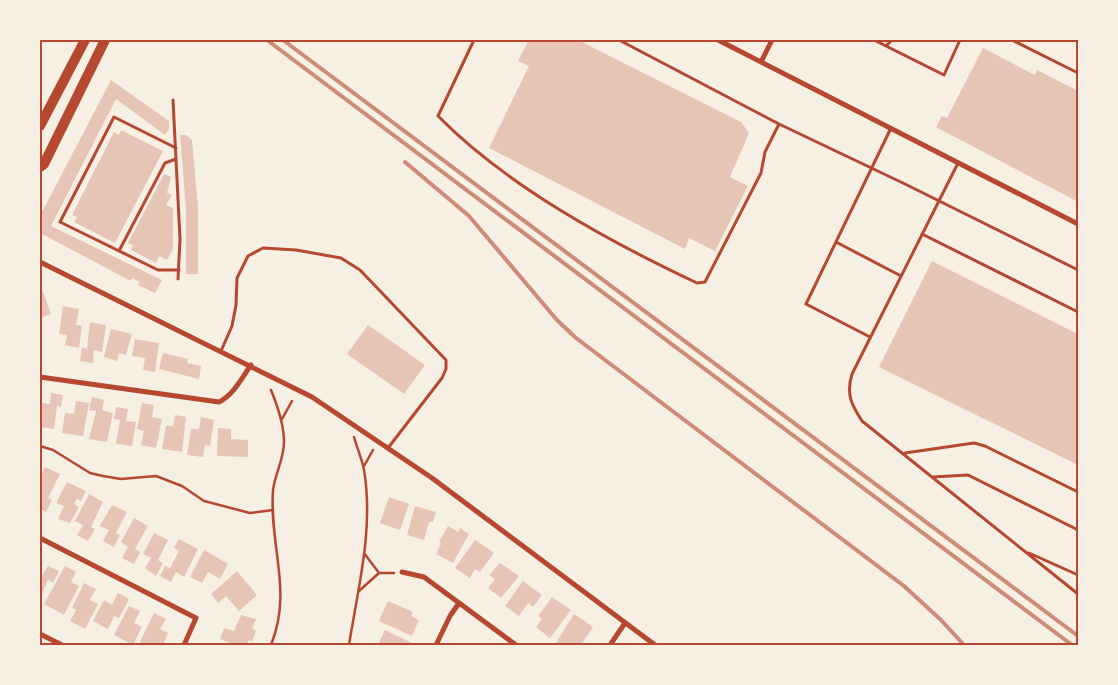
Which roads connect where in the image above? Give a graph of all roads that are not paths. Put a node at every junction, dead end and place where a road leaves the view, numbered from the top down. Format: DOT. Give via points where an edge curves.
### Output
graph roads {
  1 [pos="85,40"];
  2 [pos="105,40"];
  3 [pos="474,40"];
  4 [pos="620,40"];
  5 [pos="718,40"];
  6 [pos="772,40"];
  7 [pos="874,40"];
  8 [pos="892,40"];
  9 [pos="960,40"];
  10 [pos="1012,40"];
  11 [pos="886,46"];
  12 [pos="761,62"];
  13 [pos="1078,73"];
  14 [pos="173,100"];
  15 [pos="779,124"];
  16 [pos="40,126"];
  17 [pos="891,128"];
  18 [pos="176,148"];
  19 [pos="176,159"];
  20 [pos="958,163"];
  21 [pos="40,166"];
  22 [pos="872,168"];
  23 [pos="941,201"];
  24 [pos="1078,224"];
  25 [pos="922,234"];
  26 [pos="836,242"];
  27 [pos="119,251"];
  28 [pos="40,262"];
  29 [pos="179,270"];
  30 [pos="1078,270"];
  31 [pos="901,276"];
  32 [pos="178,279"];
  33 [pos="1078,312"];
  34 [pos="870,338"];
  35 [pos="221,351"];
  36 [pos="251,365"];
  37 [pos="40,377"];
  38 [pos="388,448"];
  39 [pos="904,453"];
  40 [pos="932,477"];
  41 [pos="1078,492"];
  42 [pos="1078,530"];
  43 [pos="40,538"];
  44 [pos="1024,550"];
  45 [pos="402,572"];
  46 [pos="1078,576"];
  47 [pos="1078,594"];
  48 [pos="459,603"];
  49 [pos="625,623"];
  50 [pos="40,634"];
  51 [pos="54,643"];
  52 [pos="62,645"];
  53 [pos="184,645"];
  54 [pos="436,645"];
  55 [pos="516,645"];
  56 [pos="610,645"];
  57 [pos="655,645"];
  1 -- 16 [label="main road"];
  2 -- 21 [label="main road" via="44,164"];
  3 -- 15 [label="lane" via="438,116 460,139 541,198 652,262 697,283 705,282 712,270 761,173 765,152"];
  4 -- 15 [label="lane"];
  5 -- 12 [label="street"];
  6 -- 12 [label="street"];
  7 -- 11 [label="lane"];
  8 -- 11 [label="lane"];
  9 -- 11 [label="lane" via="944,75"];
  10 -- 13 [label="lane"];
  12 -- 17 [label="street"];
  14 -- 18 [label="lane"];
  15 -- 22 [label="lane"];
  17 -- 20 [label="street"];
  17 -- 22 [label="lane"];
  18 -- 19 [label="lane"];
  18 -- 27 [label="lane" via="114,116 60,222"];
  19 -- 27 [label="lane" via="165,163"];
  19 -- 29 [label="lane"];
  20 -- 23 [label="lane"];
  20 -- 24 [label="street"];
  22 -- 23 [label="lane"];
  22 -- 26 [label="lane"];
  23 -- 25 [label="lane"];
  23 -- 30 [label="lane"];
  25 -- 31 [label="lane"];
  25 -- 33 [label="lane"];
  26 -- 31 [label="lane"];
  26 -- 34 [label="lane" via="806,304"];
  27 -- 29 [label="lane" via="158,270"];
  28 -- 35 [label="street"];
  29 -- 32 [label="lane"];
  31 -- 34 [label="lane"];
  34 -- 39 [label="lane" via="852,374 848,393 862,421"];
  35 -- 36 [label="street"];
  35 -- 38 [label="lane" via="232,326 237,278 248,256 263,248 341,258 360,270 446,360 442,378"];
  36 -- 37 [label="street" via="228,397 219,402"];
  36 -- 38 [label="street" via="312,397"];
  38 -- 49 [label="street"];
  39 -- 40 [label="lane"];
  39 -- 41 [label="lane" via="974,443"];
  40 -- 42 [label="lane" via="968,475"];
  40 -- 44 [label="lane"];
  43 -- 53 [label="street" via="196,618"];
  44 -- 46 [label="lane"];
  44 -- 47 [label="lane"];
  45 -- 48 [label="street" via="424,577"];
  48 -- 54 [label="street"];
  48 -- 55 [label="street"];
  49 -- 56 [label="street"];
  49 -- 57 [label="street"];
  50 -- 51 [label="street"];
  51 -- 52 [label="street"];
}
